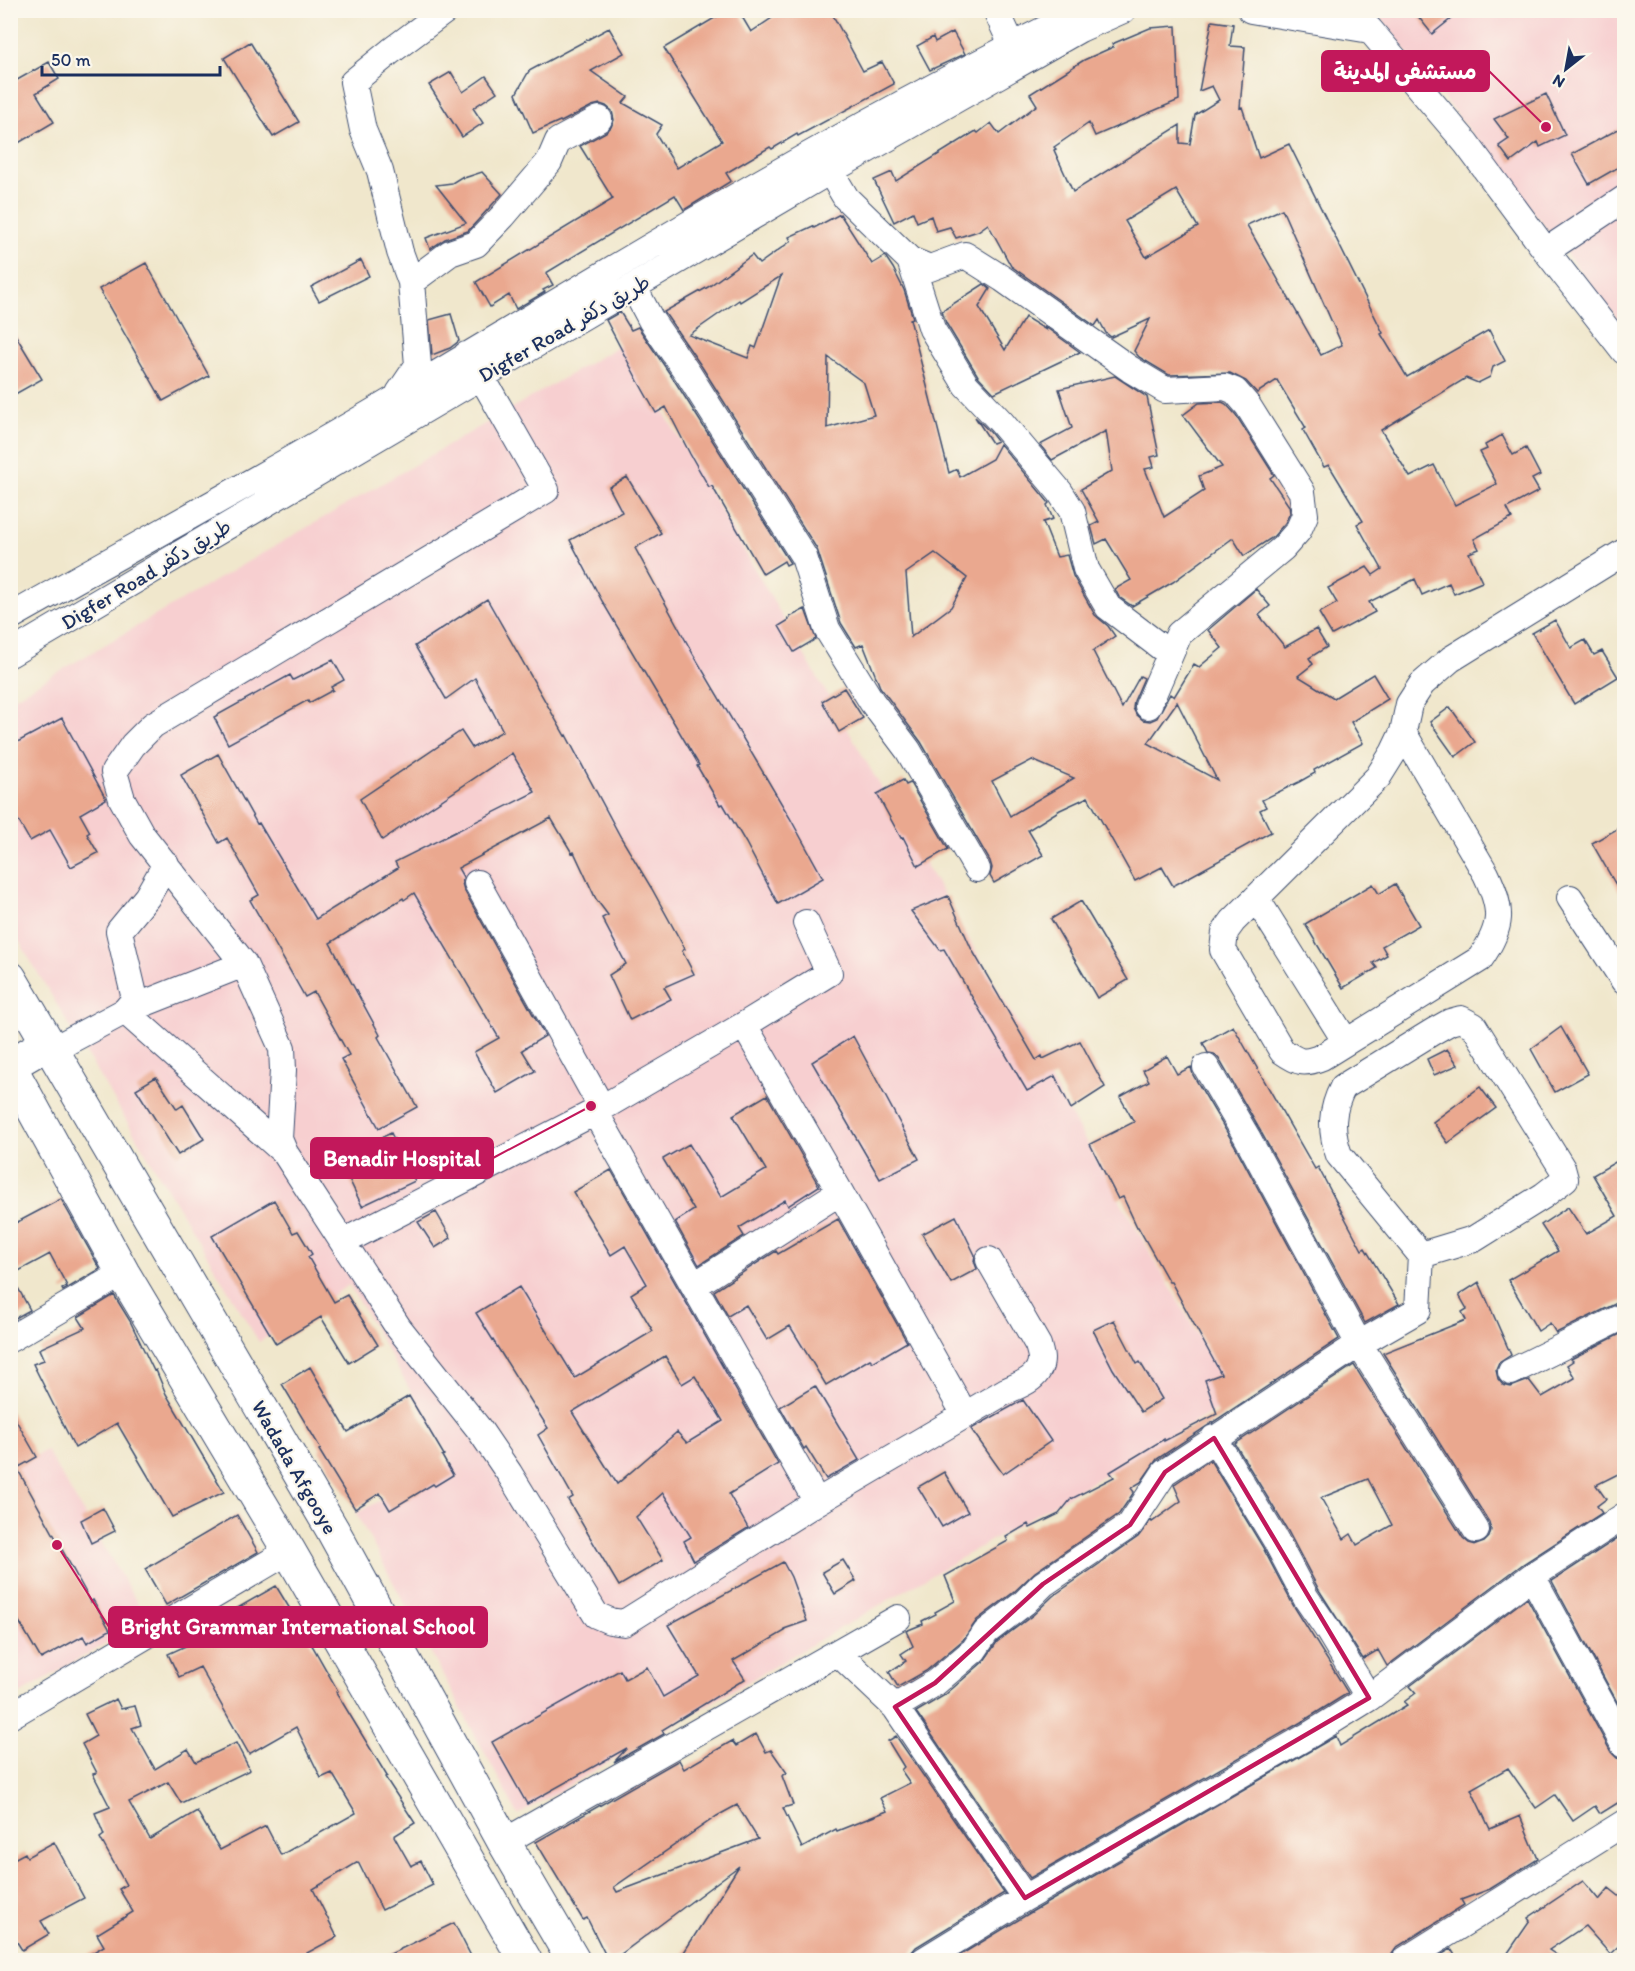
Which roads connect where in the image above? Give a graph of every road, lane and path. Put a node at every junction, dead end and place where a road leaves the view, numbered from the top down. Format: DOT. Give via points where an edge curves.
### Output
graph roads {
  1 [pos="446,10"];
  2 [pos="996,10"];
  3 [pos="1081,10"];
  4 [pos="1123,10"];
  5 [pos="1251,10"];
  6 [pos="1350,10"];
  7 [pos="1370,30"];
  8 [pos="1012,45"];
  9 [pos="599,119"];
  10 [pos="830,171"];
  11 [pos="1624,199"];
  12 [pos="1546,251"];
  13 [pos="910,260"];
  14 [pos="411,282"];
  15 [pos="634,288"];
  16 [pos="1624,351"];
  17 [pos="466,356"];
  18 [pos="481,376"];
  19 [pos="396,398"];
  20 [pos="1624,552"];
  21 [pos="10,617"];
  22 [pos="10,654"];
  23 [pos="1170,654"];
  24 [pos="1148,706"];
  25 [pos="1403,732"];
  26 [pos="166,864"];
  27 [pos="977,869"];
  28 [pos="477,883"];
  29 [pos="1256,898"];
  30 [pos="1570,898"];
  31 [pos="806,923"];
  32 [pos="244,964"];
  33 [pos="10,978"];
  34 [pos="1624,981"];
  35 [pos="125,1011"];
  36 [pos="744,1025"];
  37 [pos="1346,1042"];
  38 [pos="50,1046"];
  39 [pos="10,1066"];
  40 [pos="1206,1067"];
  41 [pos="598,1110"];
  42 [pos="285,1153"];
  43 [pos="840,1192"];
  44 [pos="344,1242"];
  45 [pos="1421,1255"];
  46 [pos="989,1260"];
  47 [pos="123,1273"];
  48 [pos="695,1285"];
  49 [pos="1624,1316"];
  50 [pos="10,1339"];
  51 [pos="1359,1344"];
  52 [pos="1511,1372"];
  53 [pos="965,1415"];
  54 [pos="1214,1438"];
  55 [pos="817,1502"];
  56 [pos="1624,1516"];
  57 [pos="1476,1530"];
  58 [pos="288,1551"];
  59 [pos="1532,1576"];
  60 [pos="898,1618"];
  61 [pos="838,1653"];
  62 [pos="1369,1698"];
  63 [pos="895,1707"];
  64 [pos="10,1716"];
  65 [pos="1624,1745"];
  66 [pos="1624,1823"];
  67 [pos="504,1842"];
  68 [pos="1025,1898"];
  69 [pos="525,1960"];
  70 [pos="573,1960"];
  71 [pos="924,1960"];
  72 [pos="1405,1960"];
  1 -- 14 [label="street" via="353,82 363,130 380,171"];
  2 -- 8 [label="street"];
  3 -- 8 [label="street, Digfer Road طريق دكفر"];
  4 -- 10 [label="street, Digfer Road طريق دكفر" via="1080,29"];
  5 -- 7 [label="street"];
  6 -- 7 [label="street"];
  7 -- 12 [label="street" via="1466,142"];
  8 -- 17 [label="street, Digfer Road طريق دكفر" via="814,151"];
  9 -- 14 [label="street" via="558,141 549,162 476,244 450,253"];
  10 -- 13 [label="street" via="846,198"];
  10 -- 15 [label="street, Digfer Road طريق دكفر"];
  11 -- 12 [label="street"];
  12 -- 16 [label="street"];
  13 -- 23 [label="street" via="932,329 966,385 1045,474 1072,511 1086,569 1108,607"];
  13 -- 23 [label="street" via="930,268 965,255 1165,390 1225,387 1235,391 1248,406 1302,492 1305,515 1298,531 1283,548 1179,634"];
  14 -- 19 [label="street" via="418,364"];
  15 -- 18 [label="street, Digfer Road طريق دكفر"];
  15 -- 27 [label="street" via="804,557 827,629 872,702 908,750"];
  17 -- 18 [label="street"];
  17 -- 19 [label="street, Digfer Road طريق دكفر"];
  18 -- 22 [label="street, Digfer Road طريق دكفر"];
  18 -- 26 [label="street" via="546,490 153,724 114,772 122,799 142,835"];
  19 -- 21 [label="street, Digfer Road طريق دكفر"];
  20 -- 25 [label="street" via="1451,659 1422,684 1409,704"];
  23 -- 24 [label="street"];
  25 -- 29 [label="street" via="1378,777"];
  25 -- 37 [label="street" via="1486,874 1497,897 1499,921 1480,960"];
  26 -- 32 [label="street"];
  26 -- 35 [label="street" via="147,897 119,931 135,999"];
  28 -- 41 [label="street"];
  29 -- 37 [label="street"];
  29 -- 37 [label="street" via="1225,932 1223,950 1282,1051 1296,1060 1309,1062"];
  30 -- 34 [label="street"];
  31 -- 36 [label="street" via="829,973"];
  32 -- 35 [label="street"];
  32 -- 42 [label="street" via="282,1048 279,1139"];
  33 -- 38 [label="main road, Wadada Afgooye"];
  35 -- 38 [label="street"];
  35 -- 42 [label="street"];
  36 -- 41 [label="street"];
  36 -- 43 [label="street"];
  38 -- 39 [label="main road"];
  38 -- 67 [label="main road, Wadada Afgooye" via="332,1529"];
  39 -- 47 [label="main road"];
  40 -- 51 [label="street"];
  41 -- 44 [label="street"];
  41 -- 48 [label="street"];
  42 -- 44 [label="street"];
  43 -- 48 [label="street"];
  43 -- 53 [label="street"];
  44 -- 55 [label="street" via="398,1327 485,1437 596,1615 624,1623"];
  45 -- 45 [label="street" via="1474,1239 1565,1179 1562,1168 1474,1026 1461,1019 1434,1031 1343,1087 1335,1103 1333,1136 1339,1155"];
  45 -- 51 [label="street" via="1418,1310"];
  46 -- 53 [label="street" via="1038,1345 1041,1361 1027,1382"];
  47 -- 50 [label="street"];
  47 -- 58 [label="main road"];
  48 -- 55 [label="street"];
  49 -- 52 [label="street"];
  51 -- 54 [label="street"];
  51 -- 57 [label="street"];
  53 -- 55 [label="street"];
  54 -- 62 [label="street"];
  54 -- 63 [label="street" via="1166,1472 1130,1525 1043,1584 986,1632 974,1650 935,1683"];
  56 -- 59 [label="street"];
  58 -- 64 [label="street"];
  58 -- 69 [label="main road"];
  59 -- 62 [label="street"];
  59 -- 65 [label="street"];
  60 -- 61 [label="street"];
  61 -- 63 [label="street"];
  61 -- 67 [label="street"];
  62 -- 68 [label="street"];
  63 -- 68 [label="street"];
  66 -- 72 [label="street"];
  67 -- 70 [label="main road, Wadada Afgooye"];
  68 -- 71 [label="street"];
}
